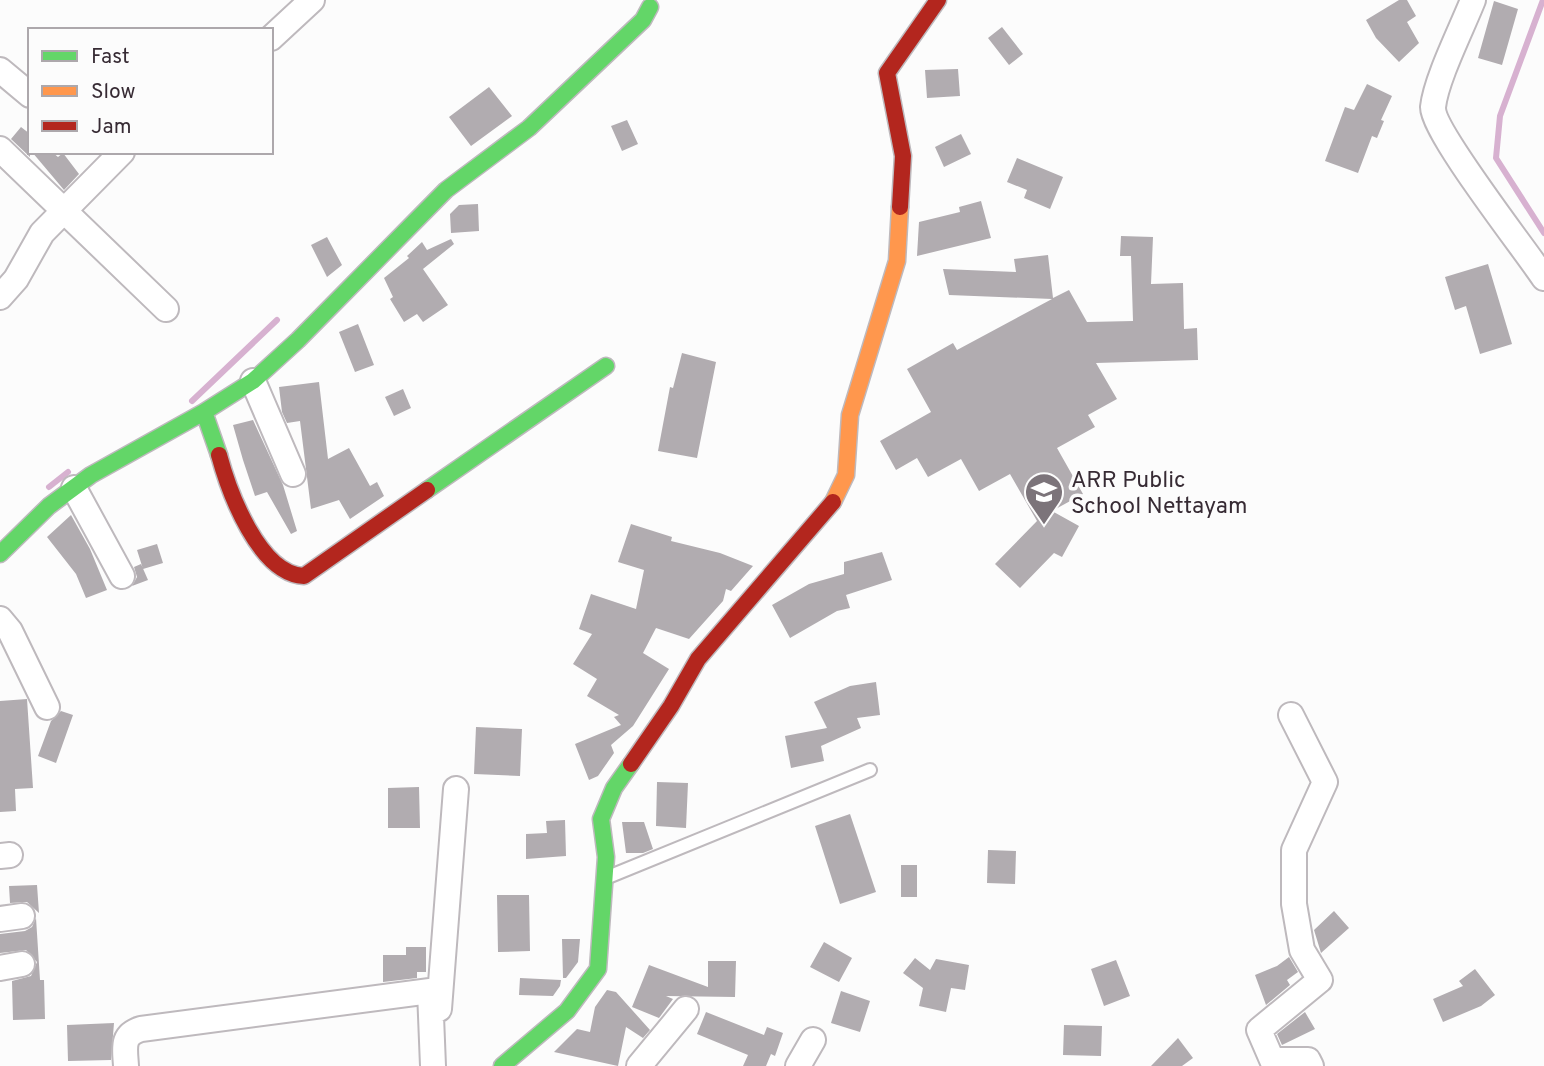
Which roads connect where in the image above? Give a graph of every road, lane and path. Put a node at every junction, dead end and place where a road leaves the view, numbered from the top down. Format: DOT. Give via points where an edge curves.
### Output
graph roads {
  1 [pos="312,0"];
  2 [pos="937,0"];
  3 [pos="1473,0"];
  4 [pos="650,7"];
  5 [pos="273,36"];
  6 [pos="0,70"];
  7 [pos="28,93"];
  8 [pos="0,149"];
  9 [pos="111,156"];
  10 [pos="63,209"];
  11 [pos="1544,278"];
  12 [pos="0,297"];
  13 [pos="166,309"];
  14 [pos="606,366"];
  15 [pos="253,381"];
  16 [pos="204,412"];
  17 [pos="293,474"];
  18 [pos="74,488"];
  19 [pos="0,554"];
  20 [pos="122,576"];
  21 [pos="0,619"];
  22 [pos="47,707"];
  23 [pos="1291,715"];
  24 [pos="870,770"];
  25 [pos="456,789"];
  26 [pos="605,879"];
  27 [pos="686,1009"];
  28 [pos="813,1040"];
  29 [pos="126,1066"];
  30 [pos="433,1066"];
  31 [pos="502,1066"];
  32 [pos="639,1066"];
  33 [pos="798,1066"];
  34 [pos="1311,1066"];
  1 -- 5 [label="street"];
  2 -- 26 [label="street" via="887,73 903,156 897,261 850,415 846,475 830,509 698,659 614,788 601,819"];
  3 -- 11 [label="street" via="1434,100 1434,119"];
  4 -- 15 [label="street" via="643,20 529,128 446,190"];
  6 -- 7 [label="street"];
  8 -- 10 [label="street"];
  9 -- 10 [label="street"];
  10 -- 12 [label="street"];
  10 -- 13 [label="street"];
  14 -- 16 [label="street" via="303,576 282,570 251,532 233,501"];
  15 -- 16 [label="street"];
  15 -- 17 [label="street"];
  16 -- 18 [label="street"];
  18 -- 19 [label="street"];
  18 -- 20 [label="street"];
  21 -- 22 [label="street"];
  23 -- 34 [label="street" via="1325,782 1294,850 1294,904 1303,950 1320,980 1259,1030 1272,1060 1308,1060"];
  24 -- 26 [label="lane"];
  25 -- 30 [label="street"];
  26 -- 31 [label="street" via="598,969 568,1011"];
  27 -- 32 [label="street"];
  28 -- 33 [label="street"];
  29 -- 30 [label="street" via="125,1038 141,1029 430,991"];
}
